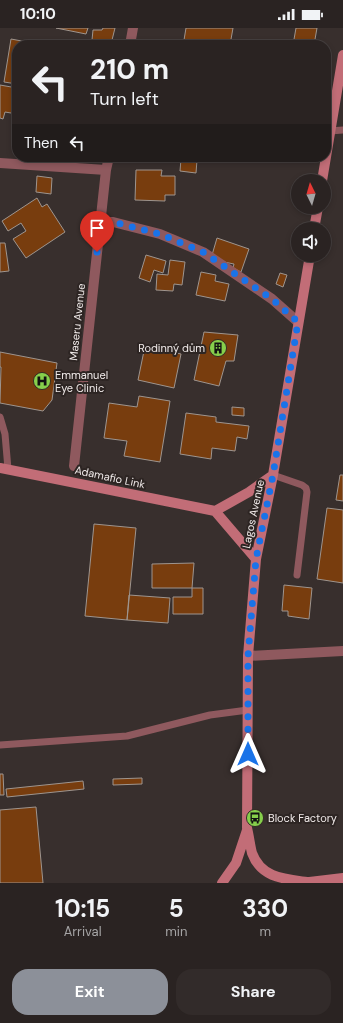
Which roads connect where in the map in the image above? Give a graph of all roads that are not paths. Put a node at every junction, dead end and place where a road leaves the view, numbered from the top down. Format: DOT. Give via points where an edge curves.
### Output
graph roads {
  1 [pos="134,28"];
  2 [pos="131,40"];
  3 [pos="343,55"];
  4 [pos="331,125"];
  5 [pos="343,130"];
  6 [pos="331,131"];
  7 [pos="108,162"];
  8 [pos="325,162"];
  9 [pos="0,163"];
  10 [pos="106,170"];
  11 [pos="323,174"];
  12 [pos="100,222"];
  13 [pos="309,262"];
  14 [pos="298,322"];
  15 [pos="0,417"];
  16 [pos="74,466"];
  17 [pos="4,468"];
  18 [pos="273,475"];
  19 [pos="215,511"];
  20 [pos="256,559"];
  21 [pos="296,574"];
  22 [pos="343,651"];
  23 [pos="248,656"];
  24 [pos="248,710"];
  25 [pos="0,745"];
  26 [pos="248,828"];
  27 [pos="343,878"];
  28 [pos="304,882"];
  29 [pos="222,883"];
  1 -- 2 [label="street"];
  3 -- 4 [label="street"];
  5 -- 6 [label="lane"];
  7 -- 10 [label="street, Maseru Avenue"];
  8 -- 11 [label="street"];
  9 -- 10 [label="street"];
  10 -- 12 [label="street, Maseru Avenue"];
  12 -- 14 [label="street" via="113,222 160,234 203,252 272,299"];
  12 -- 16 [label="street, Maseru Avenue"];
  13 -- 14 [label="street, Lagos Avenue"];
  14 -- 18 [label="street, Lagos Avenue"];
  15 -- 17 [label="lane" via="6,434"];
  17 -- 19 [label="street, Adamafio Link"];
  18 -- 19 [label="street"];
  18 -- 20 [label="street, Lagos Avenue"];
  18 -- 21 [label="lane" via="302,485 307,492"];
  19 -- 20 [label="street"];
  20 -- 23 [label="street, Lagos Avenue"];
  22 -- 23 [label="street"];
  23 -- 24 [label="street, Lagos Avenue"];
  24 -- 25 [label="lane" via="210,714 127,736"];
  24 -- 26 [label="street, Lagos Avenue"];
  26 -- 28 [label="street, Lagos Avenue" via="252,854 263,871 281,879"];
  26 -- 29 [label="street, Lagos Avenue" via="236,863"];
  27 -- 28 [label="street, Lagos Avenue"];
}
